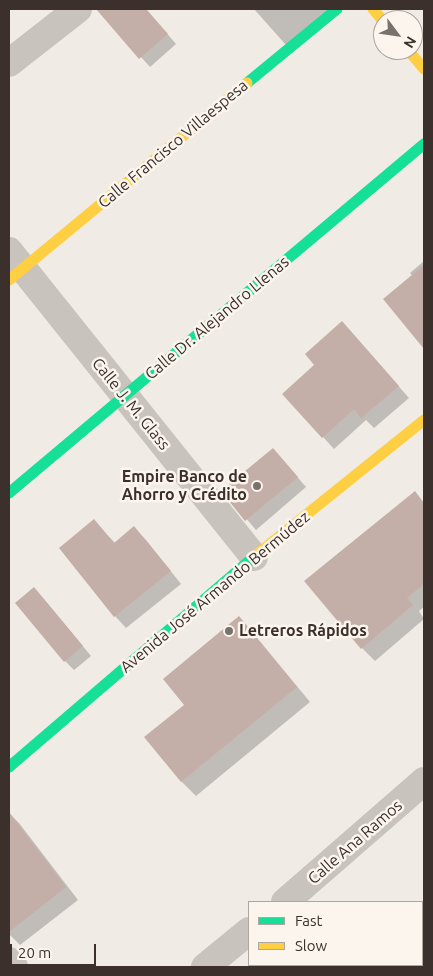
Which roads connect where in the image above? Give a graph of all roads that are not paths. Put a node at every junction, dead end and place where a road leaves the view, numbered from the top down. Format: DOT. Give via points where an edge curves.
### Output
graph roads {
  1 [pos="78,9"];
  2 [pos="337,9"];
  3 [pos="9,63"];
  4 [pos="424,144"];
  5 [pos="13,266"];
  6 [pos="124,396"];
  7 [pos="424,420"];
  8 [pos="9,493"];
  9 [pos="254,558"];
  10 [pos="9,767"];
  11 [pos="424,781"];
  12 [pos="286,901"];
  13 [pos="248,932"];
  14 [pos="9,960"];
  15 [pos="14,967"];
  16 [pos="204,967"];
  1 -- 3 [label="street"];
  2 -- 5 [label="street, Calle Francisco Villaespesa"];
  4 -- 6 [label="street, Calle Dr. Alejandro Llenas"];
  5 -- 6 [label="street, Calle J. M. Glass"];
  6 -- 8 [label="street, Calle Dr. Alejandro Llenas"];
  6 -- 9 [label="street, Calle J. M. Glass"];
  7 -- 9 [label="street, Avenida José Armando Bermúdez"];
  9 -- 10 [label="street, Avenida José Armando Bermúdez"];
  11 -- 12 [label="street, Calle Ana Ramos"];
  13 -- 16 [label="street"];
  14 -- 15 [label="street"];
}
